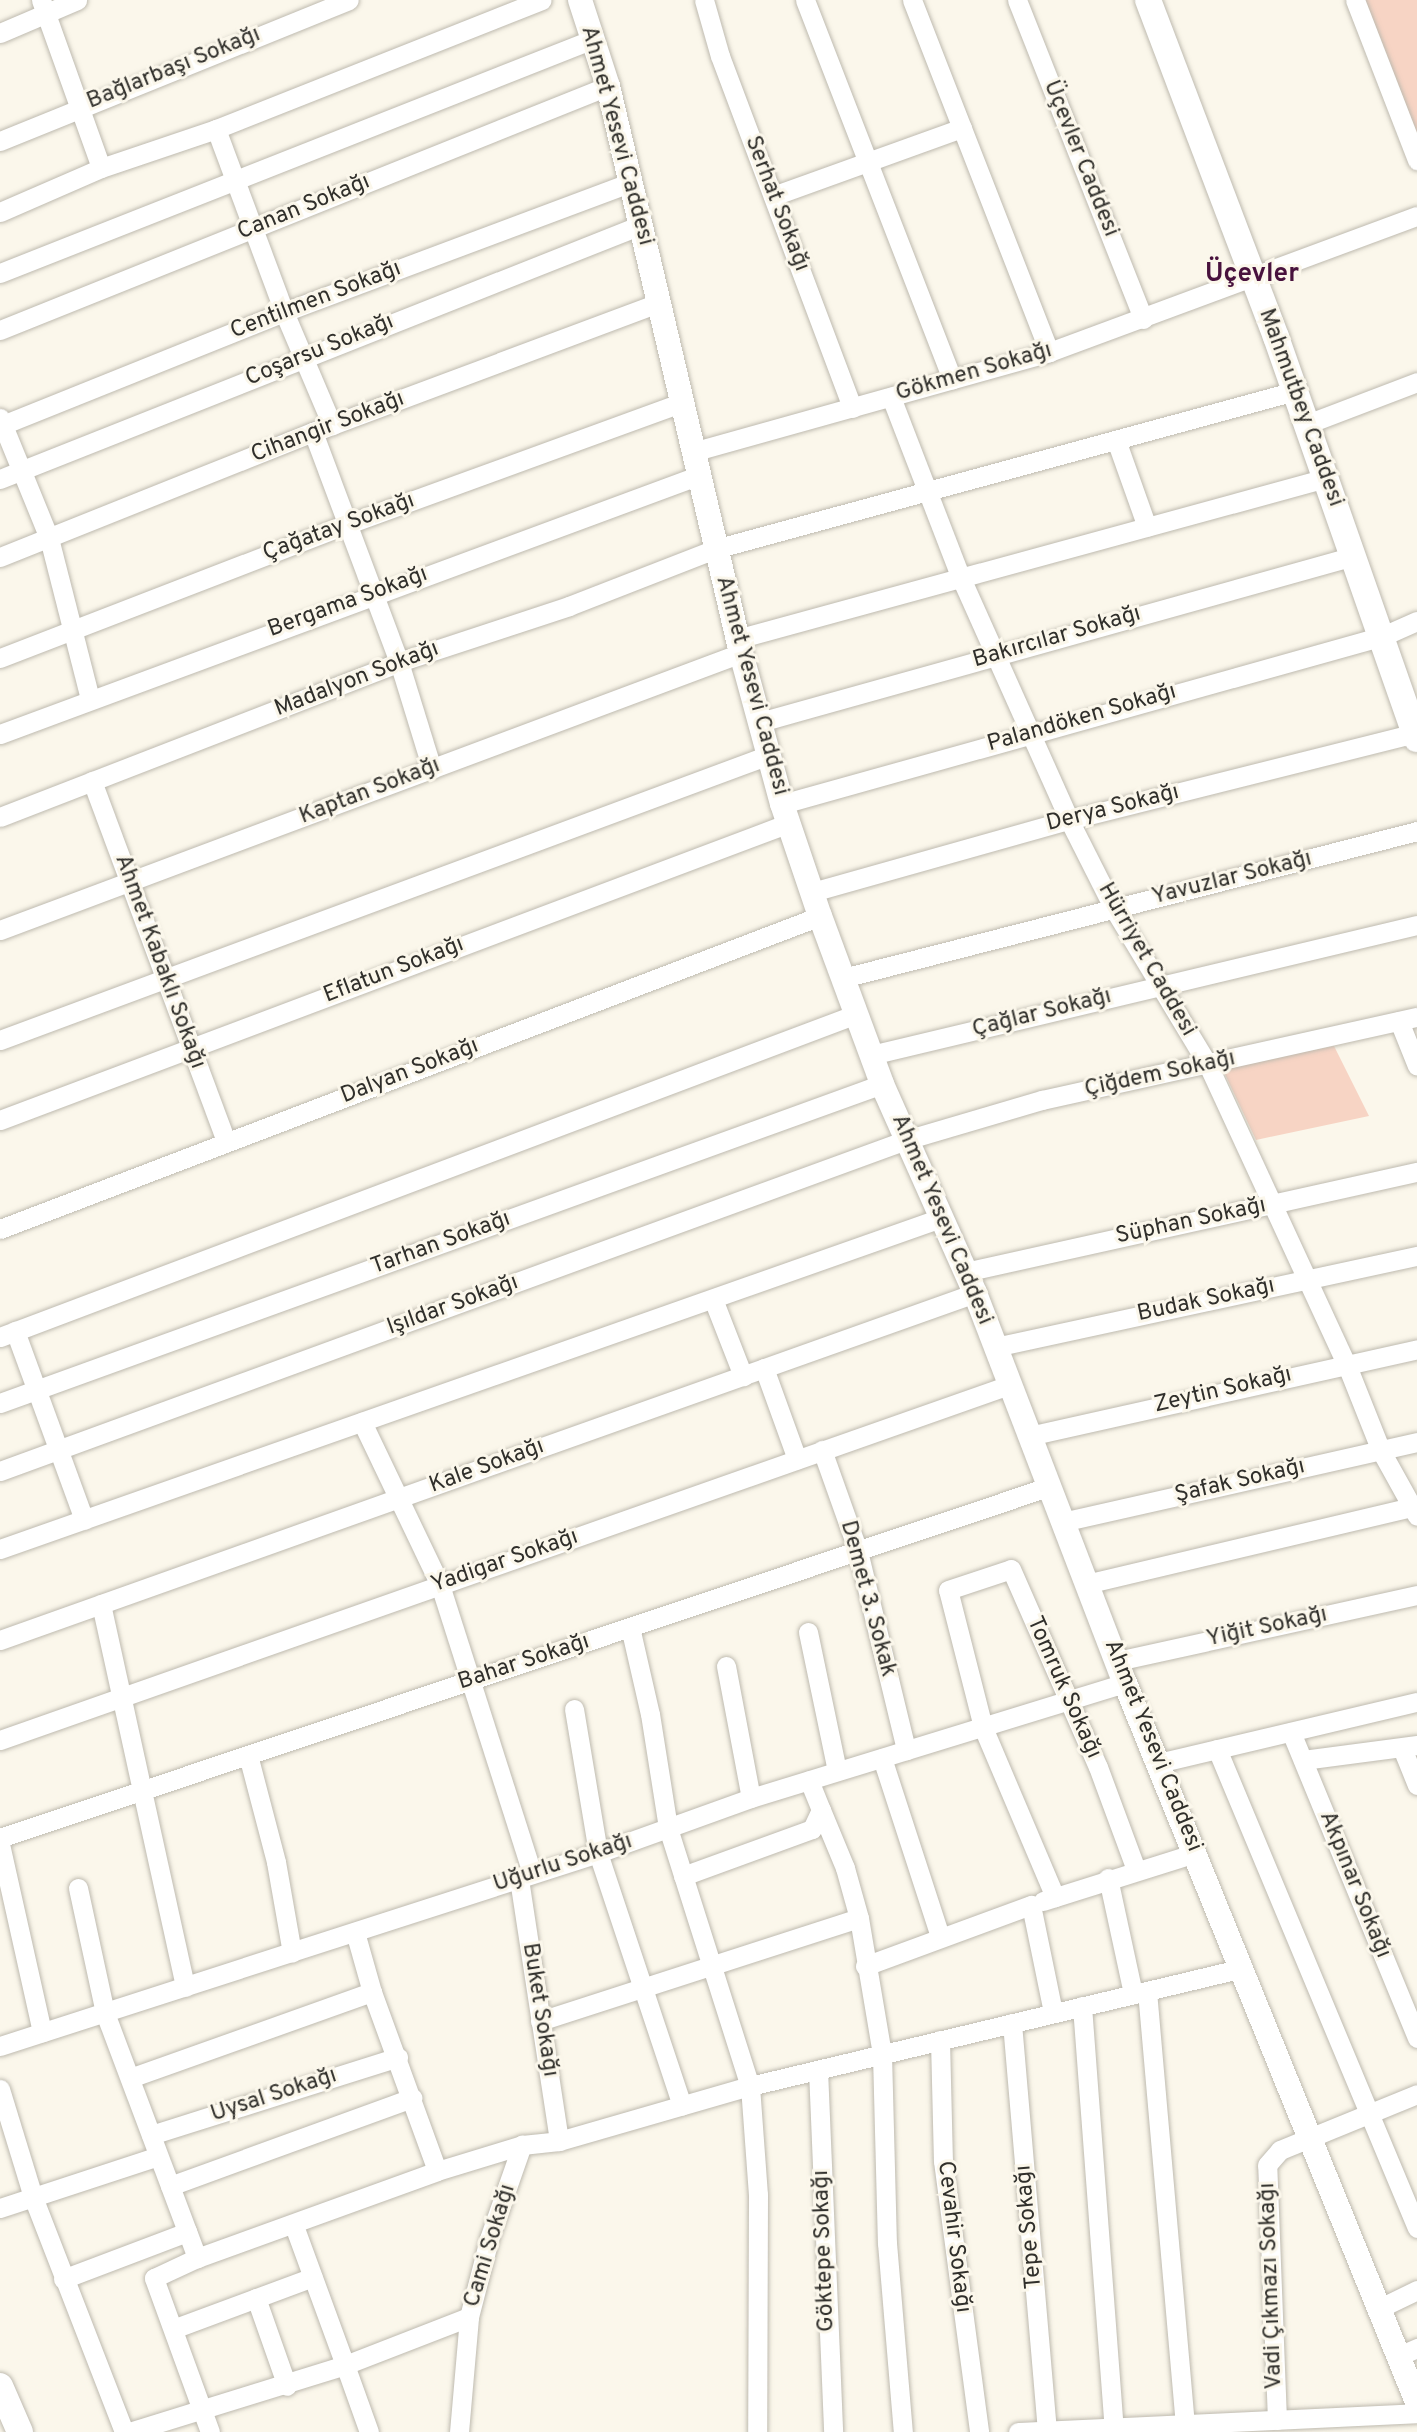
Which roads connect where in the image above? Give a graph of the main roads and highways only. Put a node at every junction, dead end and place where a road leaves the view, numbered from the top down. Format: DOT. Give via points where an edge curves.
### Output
graph roads {
  1 [pos="1148,0"];
  2 [pos="1416,736"];
  3 [pos="0,2386"];
  4 [pos="20,2432"];
  1 -- 2 [label="main road, Mahmutbey Caddesi" via="1295,391"];
  3 -- 4 [label="main road"];
}
